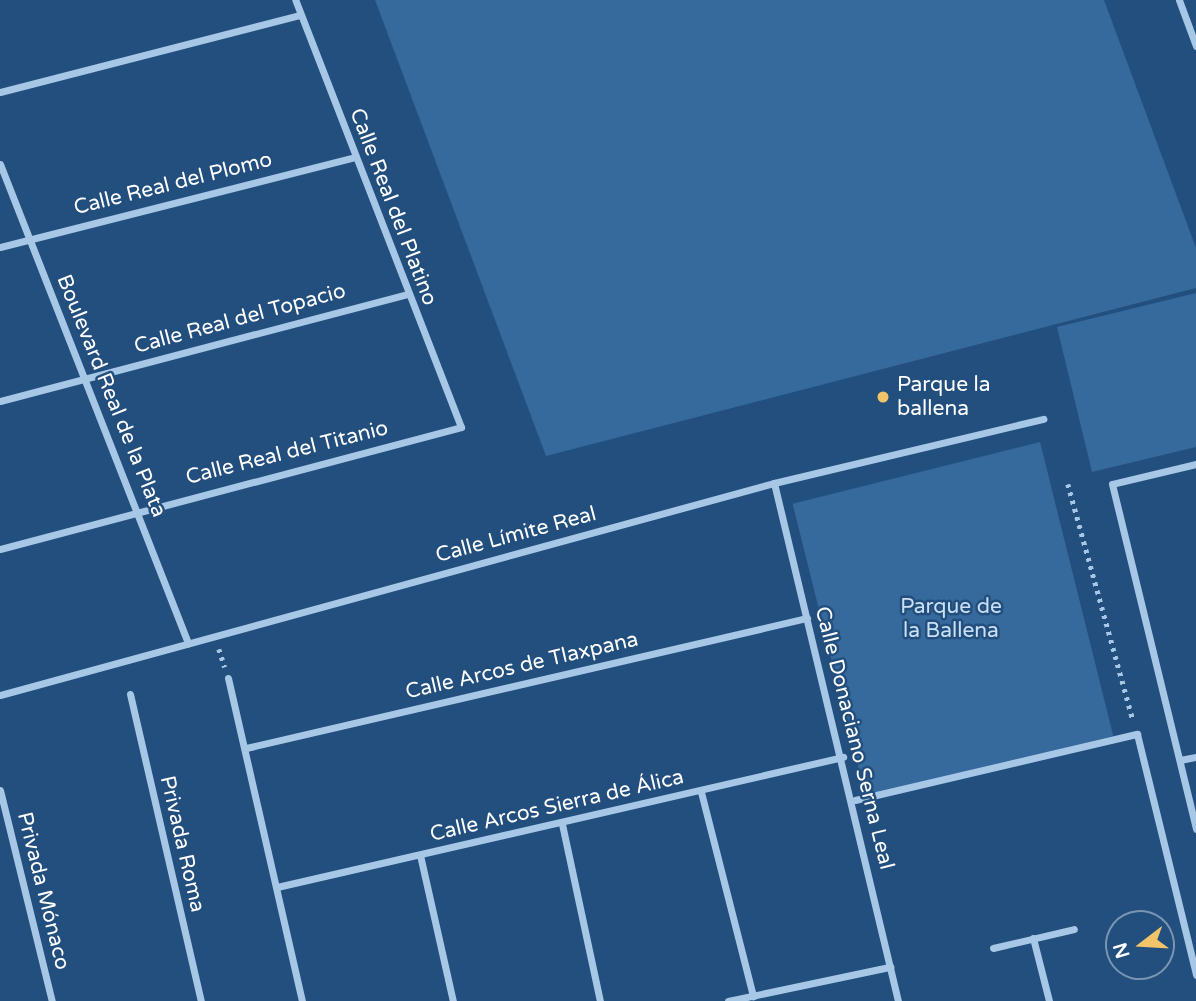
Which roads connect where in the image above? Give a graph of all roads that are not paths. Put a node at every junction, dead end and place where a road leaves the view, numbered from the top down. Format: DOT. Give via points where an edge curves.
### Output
graph roads {
  1 [pos="295,0"];
  2 [pos="1179,0"];
  3 [pos="300,15"];
  4 [pos="1196,46"];
  5 [pos="0,92"];
  6 [pos="355,157"];
  7 [pos="0,164"];
  8 [pos="30,238"];
  9 [pos="0,247"];
  10 [pos="407,294"];
  11 [pos="85,378"];
  12 [pos="0,401"];
  13 [pos="1043,419"];
  14 [pos="461,426"];
  15 [pos="1196,464"];
  16 [pos="774,483"];
  17 [pos="138,510"];
  18 [pos="0,549"];
  19 [pos="807,618"];
  20 [pos="188,643"];
  21 [pos="228,678"];
  22 [pos="130,694"];
  23 [pos="0,695"];
  24 [pos="246,748"];
  25 [pos="843,757"];
  26 [pos="1196,757"];
  27 [pos="1180,760"];
  28 [pos="0,790"];
  29 [pos="701,792"];
  30 [pos="855,800"];
  31 [pos="562,824"];
  32 [pos="1196,829"];
  33 [pos="420,855"];
  34 [pos="277,887"];
  35 [pos="1074,929"];
  36 [pos="1033,939"];
  37 [pos="993,948"];
  38 [pos="890,967"];
  39 [pos="1196,975"];
  40 [pos="753,996"];
  41 [pos="52,1001"];
  42 [pos="201,1001"];
  43 [pos="302,1001"];
  44 [pos="453,1001"];
  45 [pos="600,1001"];
  46 [pos="728,1001"];
  47 [pos="898,1001"];
  48 [pos="1049,1001"];
  1 -- 3 [label="street, Calle Real del Platino"];
  2 -- 4 [label="street"];
  3 -- 5 [label="street"];
  3 -- 6 [label="street, Calle Real del Platino"];
  6 -- 8 [label="street, Calle Real del Plomo"];
  6 -- 10 [label="street, Calle Real del Platino"];
  7 -- 8 [label="street, Boulevard Real de la Plata"];
  8 -- 9 [label="street, Calle Real del Plomo"];
  8 -- 11 [label="street, Boulevard Real de la Plata"];
  10 -- 11 [label="street, Calle Real del Topacio"];
  10 -- 14 [label="street, Calle Real del Platino"];
  11 -- 12 [label="street, Calle Real del Topacio"];
  11 -- 17 [label="street, Boulevard Real de la Plata"];
  13 -- 16 [label="street, Calle Límite Real"];
  14 -- 17 [label="street, Calle Real del Titanio"];
  15 -- 27 [label="street" via="1112,484"];
  16 -- 19 [label="street, Calle Donaciano Serna Leal"];
  16 -- 20 [label="street, Calle Límite Real"];
  17 -- 18 [label="street, Calle Real del Titanio"];
  17 -- 20 [label="street, Boulevard Real de la Plata"];
  19 -- 24 [label="street, Calle Arcos de Tlaxpana"];
  19 -- 25 [label="street, Calle Donaciano Serna Leal"];
  20 -- 23 [label="street, Calle Límite Real"];
  21 -- 24 [label="street"];
  22 -- 42 [label="street, Privada Roma"];
  24 -- 34 [label="street"];
  25 -- 29 [label="street, Calle Arcos Sierra de Álica"];
  25 -- 30 [label="street, Calle Donaciano Serna Leal"];
  26 -- 27 [label="street"];
  27 -- 32 [label="street"];
  28 -- 41 [label="street, Privada Mónaco"];
  29 -- 31 [label="street, Calle Arcos Sierra de Álica"];
  29 -- 40 [label="street"];
  30 -- 38 [label="street, Calle Donaciano Serna Leal"];
  30 -- 39 [label="street" via="1137,734"];
  31 -- 33 [label="street, Calle Arcos Sierra de Álica"];
  31 -- 45 [label="street"];
  33 -- 34 [label="street, Calle Arcos Sierra de Álica"];
  33 -- 44 [label="street"];
  34 -- 43 [label="street"];
  35 -- 36 [label="street"];
  36 -- 37 [label="street"];
  36 -- 48 [label="street"];
  38 -- 40 [label="street"];
  38 -- 47 [label="street, Calle Donaciano Serna Leal"];
  40 -- 46 [label="street"];
}
